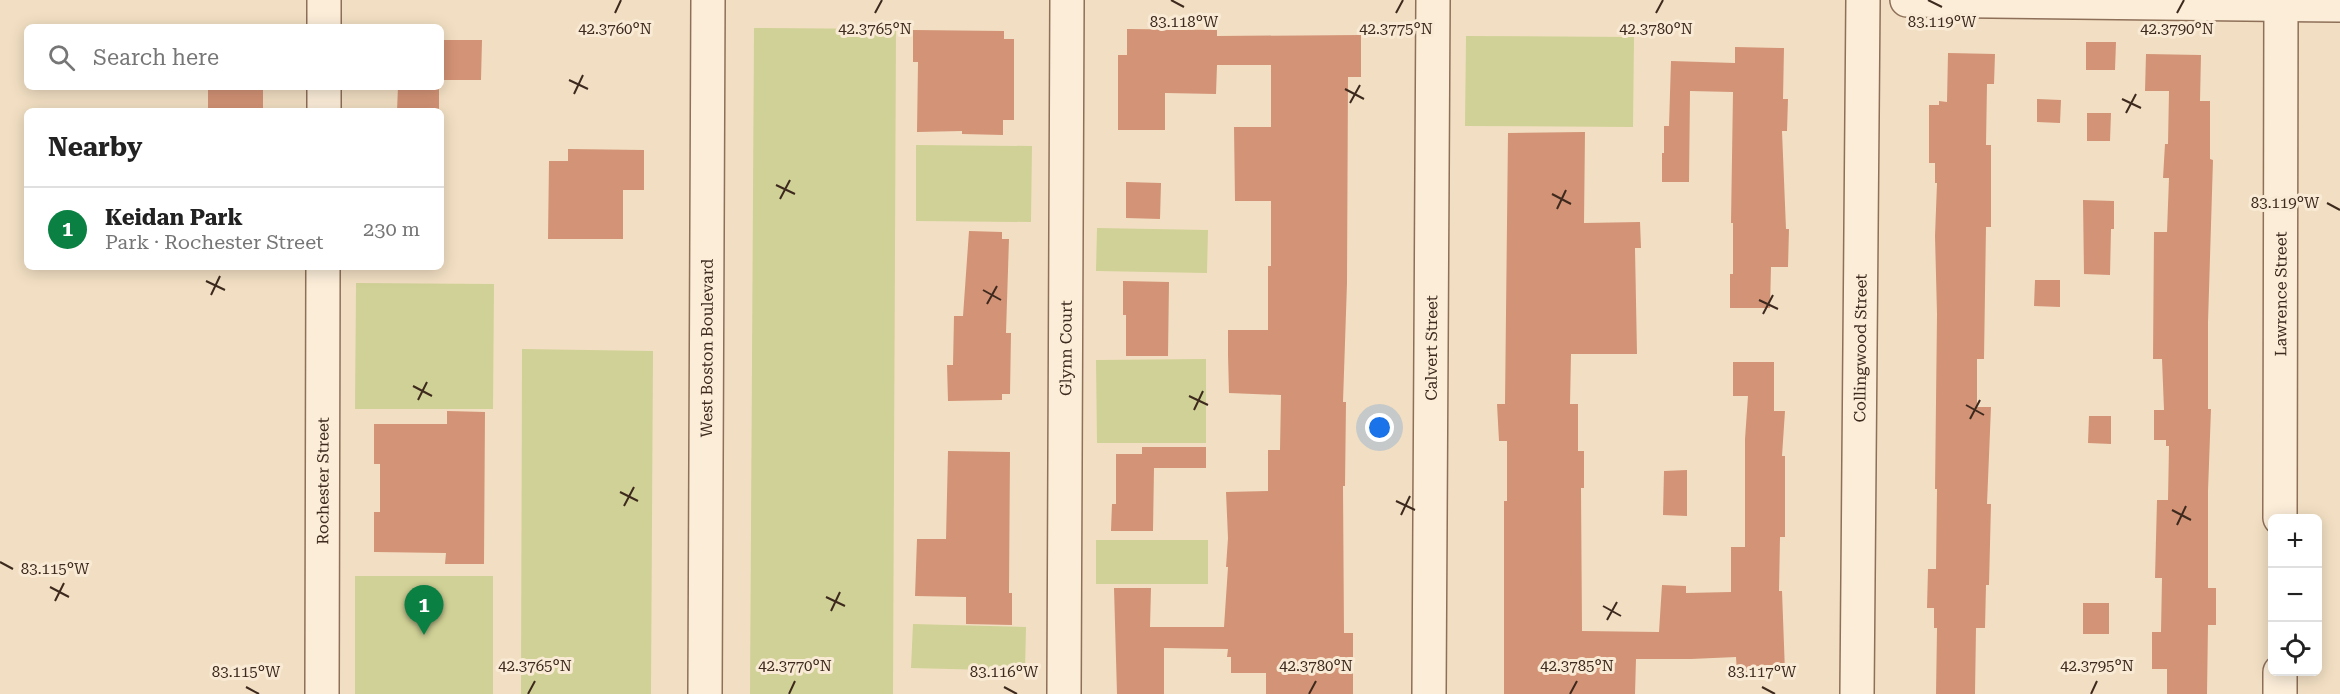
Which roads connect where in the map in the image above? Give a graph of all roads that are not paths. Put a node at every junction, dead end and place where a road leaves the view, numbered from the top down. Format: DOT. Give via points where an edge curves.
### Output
graph roads {
  1 [pos="324,0"];
  2 [pos="708,0"];
  3 [pos="1067,0"];
  4 [pos="1433,0"];
  5 [pos="1863,0"];
  6 [pos="1907,0"];
  7 [pos="2281,2"];
  8 [pos="2340,5"];
  9 [pos="324,24"];
  10 [pos="324,90"];
  11 [pos="324,108"];
  12 [pos="323,270"];
  13 [pos="2280,514"];
  14 [pos="2280,676"];
  15 [pos="322,694"];
  16 [pos="705,694"];
  17 [pos="1064,694"];
  18 [pos="1429,694"];
  19 [pos="1857,694"];
  20 [pos="2280,694"];
  1 -- 9 [label="street"];
  2 -- 16 [label="street, West Boston Boulevard"];
  3 -- 17 [label="street, Glynn Court"];
  4 -- 18 [label="street, Calvert Street"];
  5 -- 19 [label="street, Collingwood Street"];
  6 -- 7 [label="street"];
  7 -- 8 [label="street"];
  7 -- 13 [label="street, Lawrence Street"];
  10 -- 11 [label="street"];
  12 -- 15 [label="street, Rochester Street"];
  14 -- 20 [label="street"];
}
